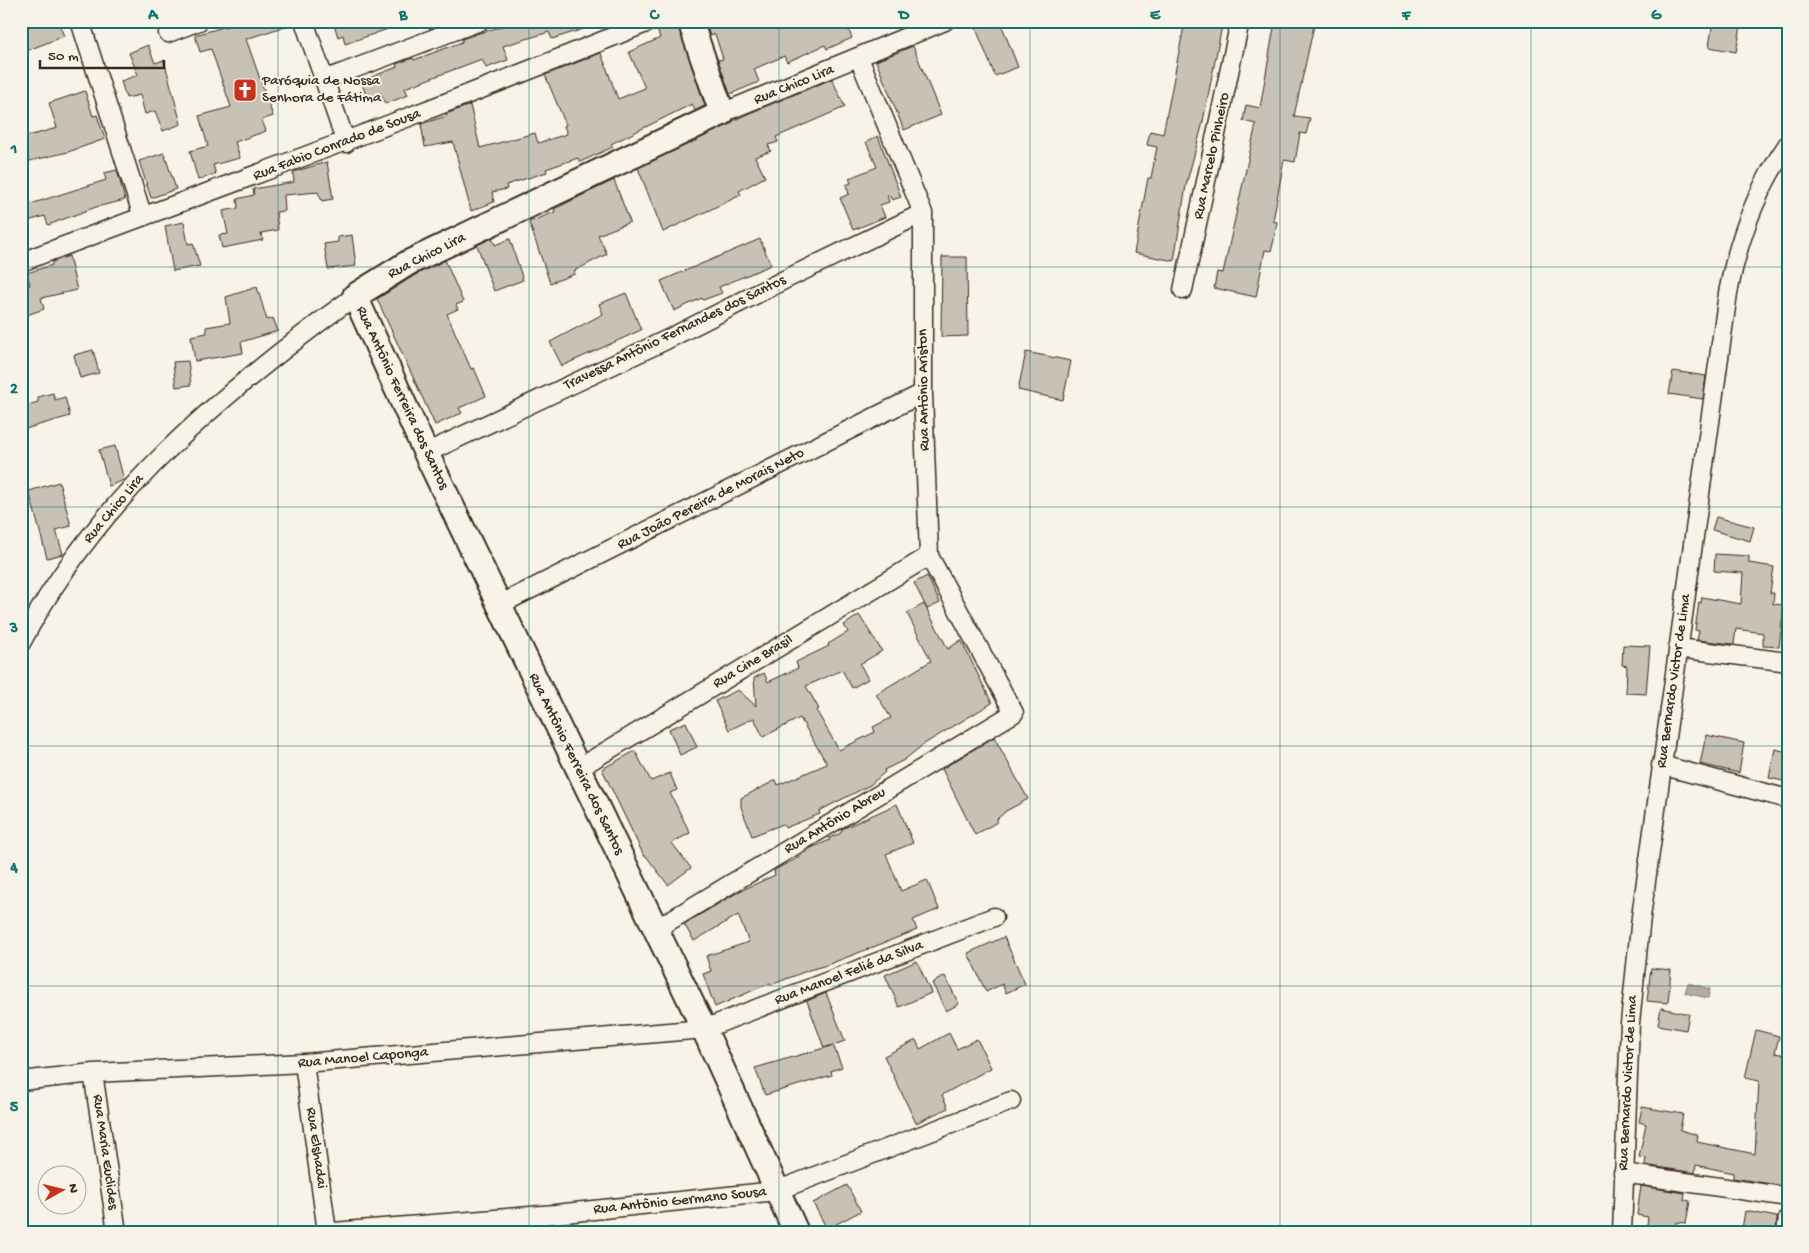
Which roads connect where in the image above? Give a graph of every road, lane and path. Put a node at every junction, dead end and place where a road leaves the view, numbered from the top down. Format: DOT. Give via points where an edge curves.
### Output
graph roads {
  1 [pos="80,21"];
  2 [pos="199,21"];
  3 [pos="304,21"];
  4 [pos="480,21"];
  5 [pos="651,21"];
  6 [pos="690,21"];
  7 [pos="945,21"];
  8 [pos="1240,21"];
  9 [pos="168,33"];
  10 [pos="859,58"];
  11 [pos="324,80"];
  12 [pos="722,113"];
  13 [pos="346,143"];
  14 [pos="1788,144"];
  15 [pos="924,213"];
  16 [pos="143,217"];
  17 [pos="21,262"];
  18 [pos="1183,290"];
  19 [pos="355,296"];
  20 [pos="923,393"];
  21 [pos="426,453"];
  22 [pos="929,556"];
  23 [pos="499,605"];
  24 [pos="21,643"];
  25 [pos="1678,648"];
  26 [pos="1788,662"];
  27 [pos="1014,713"];
  28 [pos="1661,765"];
  29 [pos="577,769"];
  30 [pos="1788,799"];
  31 [pos="994,917"];
  32 [pos="656,929"];
  33 [pos="704,1029"];
  34 [pos="304,1063"];
  35 [pos="93,1073"];
  36 [pos="21,1081"];
  37 [pos="1011,1101"];
  38 [pos="1623,1173"];
  39 [pos="776,1191"];
  40 [pos="1788,1197"];
  41 [pos="1788,1218"];
  42 [pos="117,1232"];
  43 [pos="327,1232"];
  44 [pos="333,1232"];
  45 [pos="796,1232"];
  46 [pos="1622,1232"];
  47 [pos="1786,1232"];
  1 -- 16 [label="street"];
  2 -- 9 [label="street"];
  3 -- 11 [label="street"];
  4 -- 11 [label="street"];
  5 -- 13 [label="street, Rua Fabio Conrado de Sousa"];
  6 -- 12 [label="street"];
  7 -- 10 [label="street, Rua Chico Lira"];
  8 -- 18 [label="street, Rua Marcelo Pinheiro"];
  10 -- 12 [label="street, Rua Chico Lira"];
  10 -- 15 [label="street, Rua Antônio Ariston"];
  11 -- 13 [label="street"];
  12 -- 19 [label="street, Rua Chico Lira" via="408,263"];
  13 -- 16 [label="street, Rua Fabio Conrado de Sousa"];
  14 -- 25 [label="street, Rua Bernardo Victor de Lima" via="1763,183 1735,257"];
  15 -- 20 [label="street, Rua Antônio Ariston"];
  15 -- 21 [label="street, Travessa Antônio Fernandes dos Santos"];
  16 -- 17 [label="street, Rua Fabio Conrado de Sousa"];
  19 -- 21 [label="street, Rua Antônio Ferreira dos Santos"];
  19 -- 24 [label="street, Rua Chico Lira" via="246,378 152,465 73,558"];
  20 -- 22 [label="street, Rua Antônio Ariston"];
  20 -- 23 [label="street, Rua João Pereira de Morais Neto"];
  21 -- 23 [label="street, Rua Antônio Ferreira dos Santos"];
  22 -- 27 [label="street, Rua Antônio Ariston"];
  22 -- 29 [label="street, Rua Cine Brasil"];
  23 -- 29 [label="street, Rua Antônio Ferreira dos Santos"];
  25 -- 26 [label="street"];
  25 -- 28 [label="street, Rua Bernardo Victor de Lima"];
  27 -- 32 [label="street, Rua Antônio Abreu"];
  28 -- 30 [label="street"];
  28 -- 38 [label="street, Rua Bernardo Victor de Lima" via="1630,1023"];
  29 -- 32 [label="street, Rua Antônio Ferreira dos Santos"];
  31 -- 33 [label="street, Rua Manoel Felié da Silva"];
  32 -- 33 [label="street, Rua Antônio Ferreira dos Santos"];
  33 -- 34 [label="street, Rua Manoel Caponga"];
  33 -- 39 [label="street, Rua Antônio Ferreira dos Santos"];
  34 -- 35 [label="street, Rua Manoel Caponga"];
  34 -- 43 [label="street, Rua Elshadai"];
  35 -- 36 [label="street, Rua Manoel Caponga"];
  35 -- 42 [label="street, Rua Maria Euclides"];
  37 -- 39 [label="street, Rua Antônio Germano Sousa"];
  38 -- 40 [label="street"];
  38 -- 46 [label="street, Rua Bernardo Victor de Lima"];
  39 -- 44 [label="street, Rua Antônio Germano Sousa" via="555,1214"];
  39 -- 45 [label="street, Rua Antônio Ferreira dos Santos"];
  41 -- 47 [label="street"];
}
